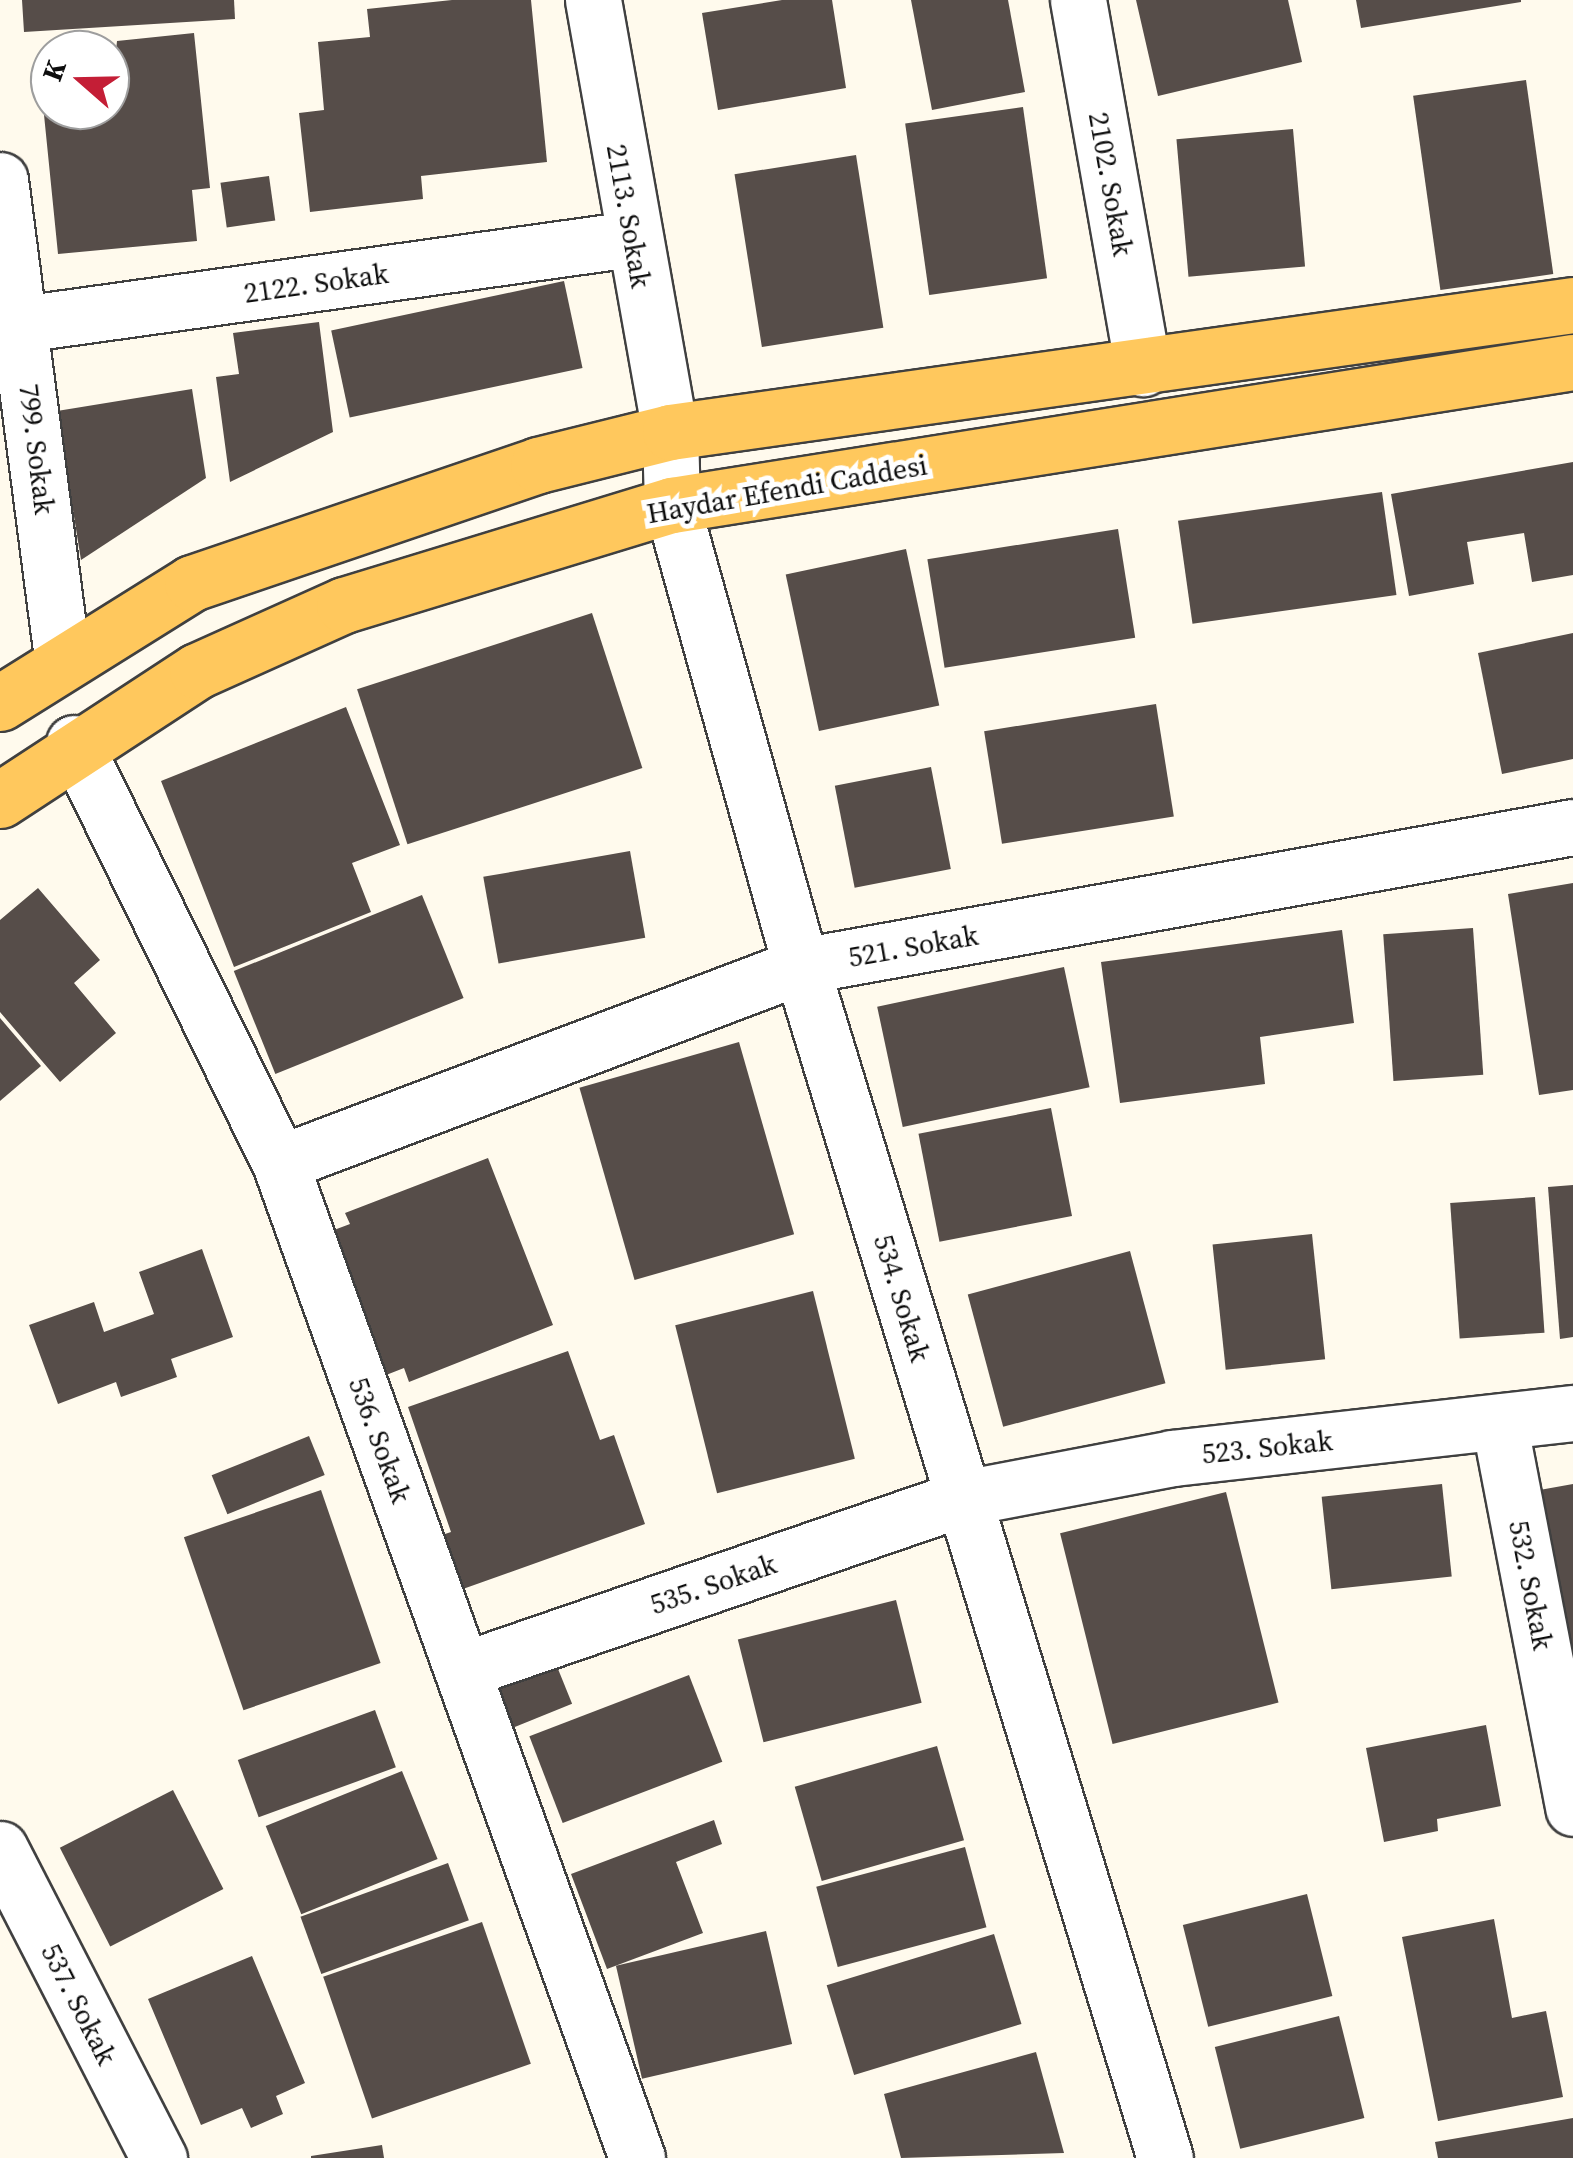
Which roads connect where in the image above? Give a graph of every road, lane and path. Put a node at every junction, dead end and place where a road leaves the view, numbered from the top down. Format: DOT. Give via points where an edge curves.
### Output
graph roads {
  1 [pos="593,0"];
  2 [pos="1078,0"];
  3 [pos="0,180"];
  4 [pos="631,239"];
  5 [pos="1573,305"];
  6 [pos="11,326"];
  7 [pos="1573,362"];
  8 [pos="1143,368"];
  9 [pos="670,432"];
  10 [pos="672,505"];
  11 [pos="62,658"];
  12 [pos="0,703"];
  13 [pos="74,743"];
  14 [pos="0,800"];
  15 [pos="1573,827"];
  16 [pos="801,966"];
  17 [pos="280,1163"];
  18 [pos="1573,1413"];
  19 [pos="1500,1422"];
  20 [pos="963,1498"];
  21 [pos="463,1670"];
  22 [pos="1573,1808"];
  23 [pos="0,1850"];
  24 [pos="159,2158"];
  25 [pos="637,2158"];
  26 [pos="1165,2158"];
  1 -- 4 [label="street, 2113. Sokak"];
  2 -- 8 [label="street, 2102. Sokak"];
  3 -- 6 [label="street, 799. Sokak"];
  4 -- 6 [label="street, 2122. Sokak"];
  4 -- 9 [label="street, 2113. Sokak"];
  5 -- 8 [label="main road"];
  6 -- 11 [label="street, 799. Sokak"];
  7 -- 10 [label="main road, Haydar Efendi Caddesi"];
  8 -- 9 [label="main road"];
  9 -- 10 [label="street, 534. Sokak"];
  9 -- 11 [label="main road" via="538,465 226,570"];
  10 -- 13 [label="main road, Haydar Efendi Caddesi" via="344,605 198,671"];
  10 -- 16 [label="street, 534. Sokak"];
  11 -- 12 [label="main road"];
  13 -- 14 [label="main road, Haydar Efendi Caddesi"];
  13 -- 17 [label="street, 536. Sokak"];
  15 -- 16 [label="street, 521. Sokak"];
  16 -- 17 [label="street, 521. Sokak"];
  16 -- 20 [label="street, 534. Sokak"];
  17 -- 21 [label="street, 536. Sokak"];
  18 -- 19 [label="street, 523. Sokak"];
  19 -- 20 [label="street, 523. Sokak" via="1172,1458"];
  19 -- 22 [label="street, 532. Sokak"];
  20 -- 21 [label="street, 535. Sokak"];
  20 -- 26 [label="street, 534. Sokak"];
  21 -- 25 [label="street, 536. Sokak"];
  23 -- 24 [label="street, 537. Sokak"];
}
